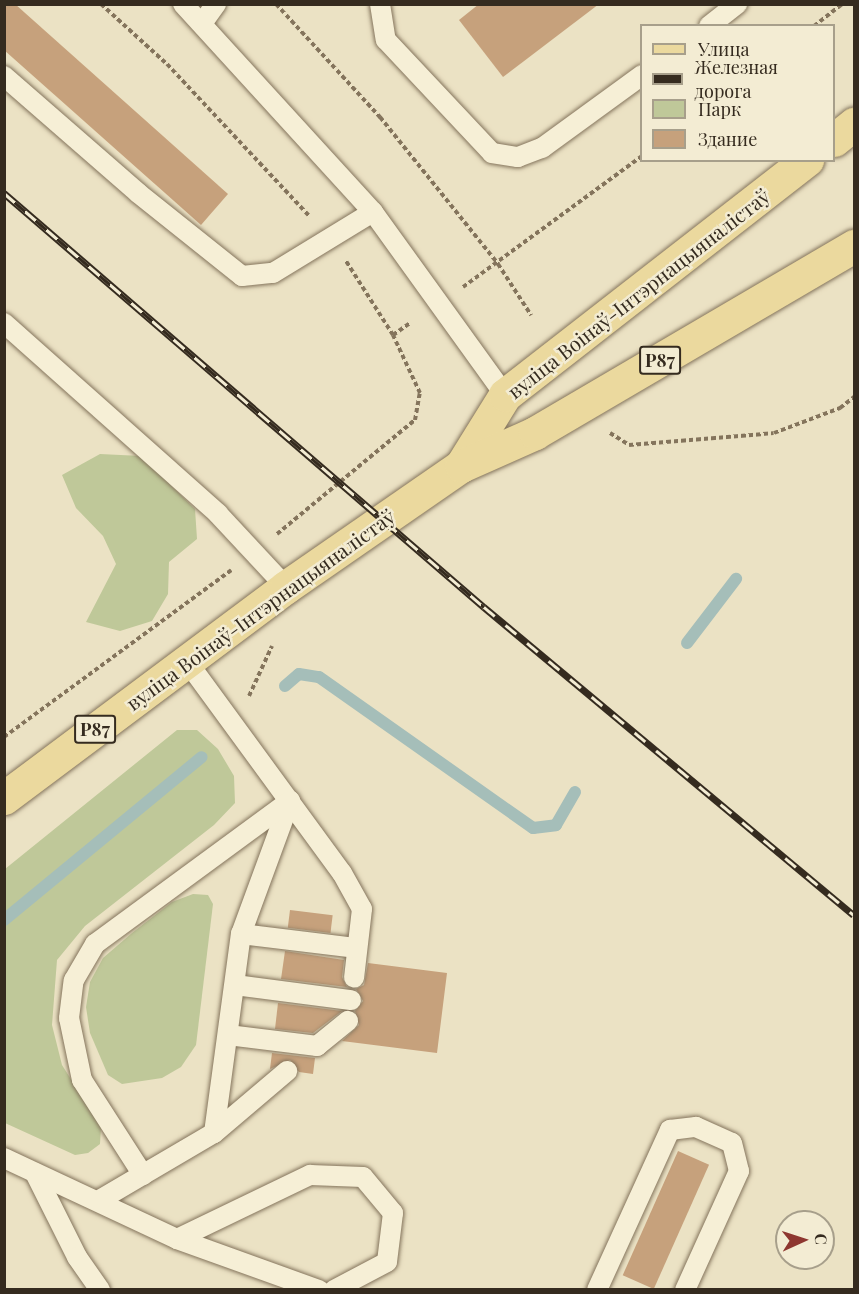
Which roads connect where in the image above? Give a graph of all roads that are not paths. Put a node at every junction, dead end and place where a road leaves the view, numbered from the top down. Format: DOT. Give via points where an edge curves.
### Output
graph roads {
  1 [pos="183,4"];
  2 [pos="216,4"];
  3 [pos="380,4"];
  4 [pos="737,4"];
  5 [pos="203,22"];
  6 [pos="711,24"];
  7 [pos="4,76"];
  8 [pos="640,76"];
  9 [pos="855,124"];
  10 [pos="835,139"];
  11 [pos="804,162"];
  12 [pos="373,212"];
  13 [pos="855,246"];
  14 [pos="4,323"];
  15 [pos="505,395"];
  16 [pos="535,433"];
  17 [pos="460,466"];
  18 [pos="286,587"];
  19 [pos="186,660"];
  20 [pos="4,798"];
  21 [pos="290,801"];
  22 [pos="241,934"];
  23 [pos="357,948"];
  24 [pos="354,978"];
  25 [pos="235,985"];
  26 [pos="351,1000"];
  27 [pos="348,1021"];
  28 [pos="228,1035"];
  29 [pos="287,1071"];
  30 [pos="214,1133"];
  31 [pos="4,1158"];
  32 [pos="35,1173"];
  33 [pos="142,1175"];
  34 [pos="98,1201"];
  35 [pos="177,1239"];
  36 [pos="100,1290"];
  37 [pos="319,1290"];
  38 [pos="334,1290"];
  39 [pos="597,1290"];
  40 [pos="684,1290"];
  1 -- 5 [label="lane"];
  2 -- 5 [label="lane"];
  3 -- 8 [label="lane" via="386,40 492,153 518,157 542,148"];
  4 -- 6 [label="lane"];
  5 -- 12 [label="lane"];
  7 -- 12 [label="lane" via="138,193 242,276 273,273"];
  9 -- 10 [label="main road"];
  11 -- 15 [label="main road, вуліца Воінаў-Інтэрнацыяналістаў / Р87"];
  12 -- 15 [label="lane"];
  13 -- 16 [label="main road, вуліца Воінаў-Інтэрнацыяналістаў / Р87"];
  14 -- 18 [label="lane" via="218,514"];
  15 -- 16 [label="main road"];
  15 -- 17 [label="main road, вуліца Воінаў-Інтэрнацыяналістаў / Р87"];
  16 -- 17 [label="main road, вуліца Воінаў-Інтэрнацыяналістаў / Р87"];
  17 -- 18 [label="main road, вуліца Воінаў-Інтэрнацыяналістаў / Р87"];
  18 -- 19 [label="main road, вуліца Воінаў-Інтэрнацыяналістаў / Р87"];
  19 -- 20 [label="main road, вуліца Воінаў-Інтэрнацыяналістаў / Р87"];
  19 -- 21 [label="lane"];
  21 -- 22 [label="lane"];
  21 -- 23 [label="lane" via="342,873 362,909"];
  21 -- 33 [label="lane" via="95,944 74,980 69,1018 82,1080"];
  22 -- 23 [label="lane"];
  22 -- 25 [label="lane"];
  23 -- 24 [label="lane"];
  25 -- 26 [label="lane"];
  25 -- 28 [label="lane"];
  27 -- 28 [label="lane" via="317,1046"];
  28 -- 30 [label="lane"];
  29 -- 30 [label="lane"];
  30 -- 33 [label="lane"];
  31 -- 32 [label="lane"];
  32 -- 34 [label="lane"];
  32 -- 36 [label="lane" via="77,1257"];
  33 -- 34 [label="lane"];
  34 -- 35 [label="lane"];
  35 -- 37 [label="lane"];
  35 -- 38 [label="lane" via="310,1175 363,1177 393,1214 387,1263"];
  39 -- 40 [label="lane" via="670,1130 696,1127 732,1143 739,1171"];
}
